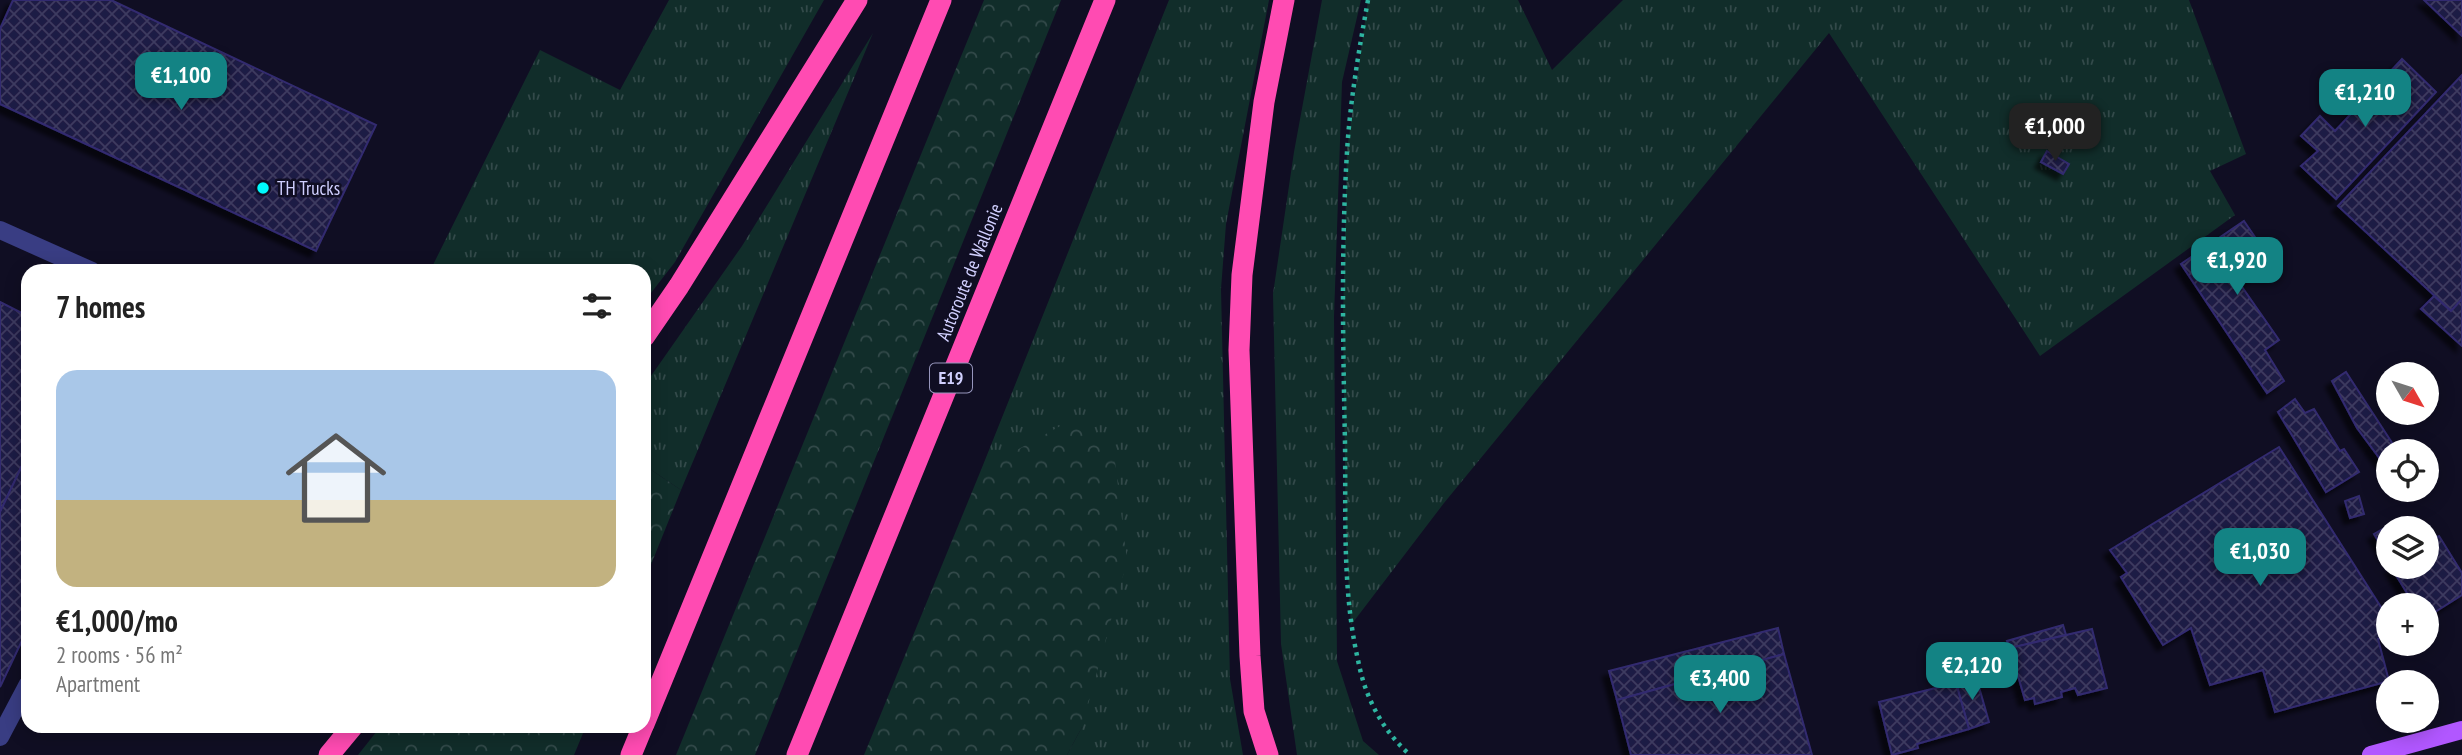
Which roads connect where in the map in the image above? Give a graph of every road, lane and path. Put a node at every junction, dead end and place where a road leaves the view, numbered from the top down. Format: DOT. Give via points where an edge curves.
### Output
graph roads {
  1 [pos="857,0"];
  2 [pos="941,0"];
  3 [pos="1105,0"];
  4 [pos="1284,0"];
  5 [pos="1368,0"];
  6 [pos="0,230"];
  7 [pos="76,264"];
  8 [pos="651,326"];
  9 [pos="21,697"];
  10 [pos="651,706"];
  11 [pos="2462,730"];
  12 [pos="347,733"];
  13 [pos="640,733"];
  14 [pos="0,737"];
  15 [pos="329,755"];
  16 [pos="631,755"];
  17 [pos="797,755"];
  18 [pos="1268,755"];
  19 [pos="1410,755"];
  20 [pos="2371,755"];
  1 -- 8 [label="highway"];
  2 -- 10 [label="highway"];
  3 -- 17 [label="highway, Autoroute de Wallonie / E19"];
  4 -- 18 [label="highway" via="1262,116 1242,275 1240,350 1250,656 1254,711"];
  5 -- 19 [label="path" via="1347,150 1343,319 1346,541 1358,662 1373,709 1394,741"];
  6 -- 7 [label="lane"];
  9 -- 14 [label="lane"];
  11 -- 20 [label="main road"];
  12 -- 15 [label="highway"];
  13 -- 16 [label="highway"];
}
